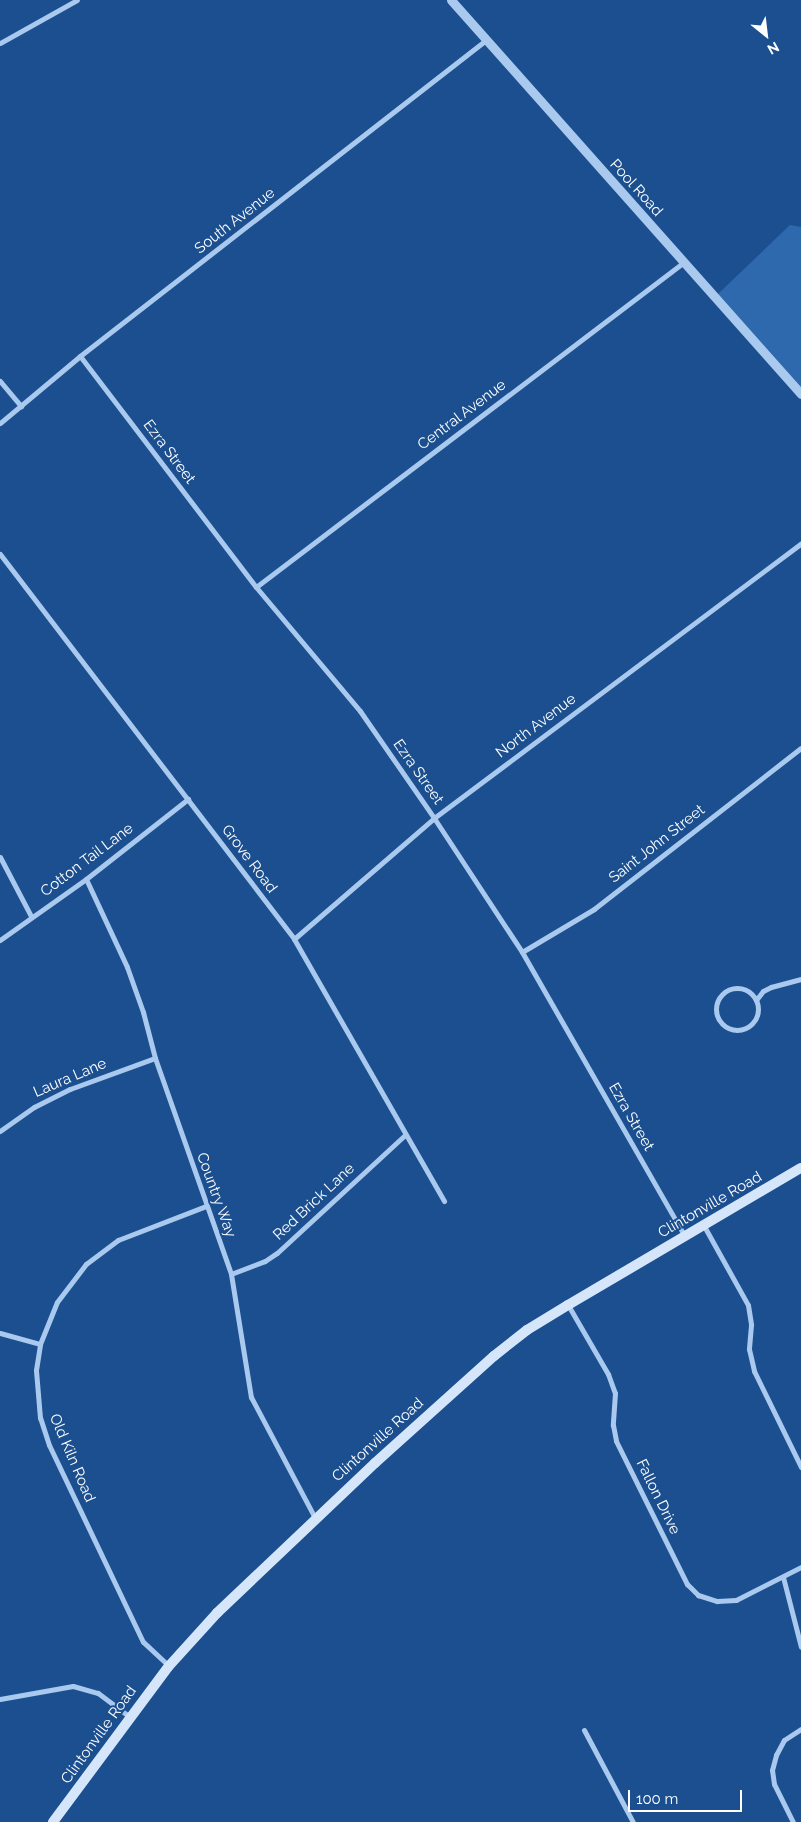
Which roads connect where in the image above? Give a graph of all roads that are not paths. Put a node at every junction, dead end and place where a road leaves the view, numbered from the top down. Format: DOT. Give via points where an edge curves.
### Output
graph roads {
  1 [pos="78,0"];
  2 [pos="451,0"];
  3 [pos="486,40"];
  4 [pos="0,43"];
  5 [pos="684,262"];
  6 [pos="80,356"];
  7 [pos="0,381"];
  8 [pos="801,394"];
  9 [pos="21,406"];
  10 [pos="0,423"];
  11 [pos="801,543"];
  12 [pos="0,554"];
  13 [pos="256,587"];
  14 [pos="801,748"];
  15 [pos="188,799"];
  16 [pos="434,818"];
  17 [pos="0,857"];
  18 [pos="86,879"];
  19 [pos="31,916"];
  20 [pos="294,939"];
  21 [pos="0,940"];
  22 [pos="522,952"];
  23 [pos="801,979"];
  24 [pos="756,1000"];
  25 [pos="155,1058"];
  26 [pos="0,1131"];
  27 [pos="406,1135"];
  28 [pos="801,1168"];
  29 [pos="444,1201"];
  30 [pos="206,1206"];
  31 [pos="704,1226"];
  32 [pos="685,1236"];
  33 [pos="231,1274"];
  34 [pos="568,1304"];
  35 [pos="0,1333"];
  36 [pos="40,1344"];
  37 [pos="801,1467"];
  38 [pos="315,1518"];
  39 [pos="801,1567"];
  40 [pos="783,1577"];
  41 [pos="801,1647"];
  42 [pos="169,1666"];
  43 [pos="0,1699"];
  44 [pos="130,1717"];
  45 [pos="801,1729"];
  46 [pos="584,1730"];
  47 [pos="53,1822"];
  48 [pos="633,1822"];
  49 [pos="793,1822"];
  1 -- 4 [label="street"];
  2 -- 3 [label="street, Pool Road"];
  3 -- 5 [label="street, Pool Road"];
  3 -- 6 [label="street, South Avenue"];
  5 -- 8 [label="street, Pool Road"];
  5 -- 13 [label="street, Central Avenue"];
  6 -- 9 [label="street, South Avenue"];
  6 -- 13 [label="street, Ezra Street"];
  7 -- 9 [label="street"];
  9 -- 10 [label="street, South Avenue"];
  11 -- 16 [label="street, North Avenue"];
  12 -- 15 [label="street, Grove Road"];
  13 -- 16 [label="street, Ezra Street" via="360,711"];
  14 -- 22 [label="street, Saint John Street" via="594,909"];
  15 -- 18 [label="street, Cotton Tail Lane"];
  15 -- 20 [label="street, Grove Road"];
  16 -- 20 [label="street, North Avenue"];
  16 -- 22 [label="street, Ezra Street"];
  17 -- 19 [label="street"];
  18 -- 19 [label="street, Cotton Tail Lane"];
  18 -- 25 [label="street, Country Way" via="127,967"];
  19 -- 21 [label="street, Cotton Tail Lane"];
  20 -- 27 [label="street, Grove Road"];
  22 -- 32 [label="street, Ezra Street"];
  23 -- 24 [label="street" via="771,987"];
  24 -- 24 [label="street" via="758,1013 746,1028 732,1030 717,1018 717,1001 728,989 744,989"];
  25 -- 26 [label="street, Laura Lane" via="70,1089 34,1107"];
  25 -- 30 [label="street, Country Way"];
  27 -- 29 [label="street, Grove Road"];
  27 -- 33 [label="street, Red Brick Lane" via="277,1253"];
  28 -- 31 [label="main road, Clintonville Road"];
  30 -- 33 [label="street, Country Way"];
  30 -- 36 [label="street, Old Kiln Road" via="132,1233 99,1252 72,1280 57,1302"];
  31 -- 32 [label="main road, Clintonville Road"];
  31 -- 37 [label="street" via="748,1305 751,1325 749,1349 754,1371"];
  32 -- 34 [label="main road, Clintonville Road"];
  33 -- 38 [label="street, Country Way" via="251,1397"];
  34 -- 38 [label="main road, Clintonville Road" via="494,1356"];
  34 -- 40 [label="street, Fallon Drive" via="608,1374 615,1393 613,1426 616,1441 687,1584 698,1595 717,1601 736,1600"];
  35 -- 36 [label="street"];
  36 -- 42 [label="street, Old Kiln Road" via="36,1370 37,1398 49,1445 143,1642"];
  38 -- 42 [label="main road, Clintonville Road" via="217,1613"];
  39 -- 40 [label="street, Fallon Drive"];
  40 -- 41 [label="street"];
  42 -- 44 [label="main road, Clintonville Road"];
  43 -- 44 [label="street" via="73,1686 98,1693"];
  44 -- 47 [label="main road, Clintonville Road"];
  45 -- 49 [label="street" via="784,1740 772,1770 774,1784"];
  46 -- 48 [label="street"];
}
